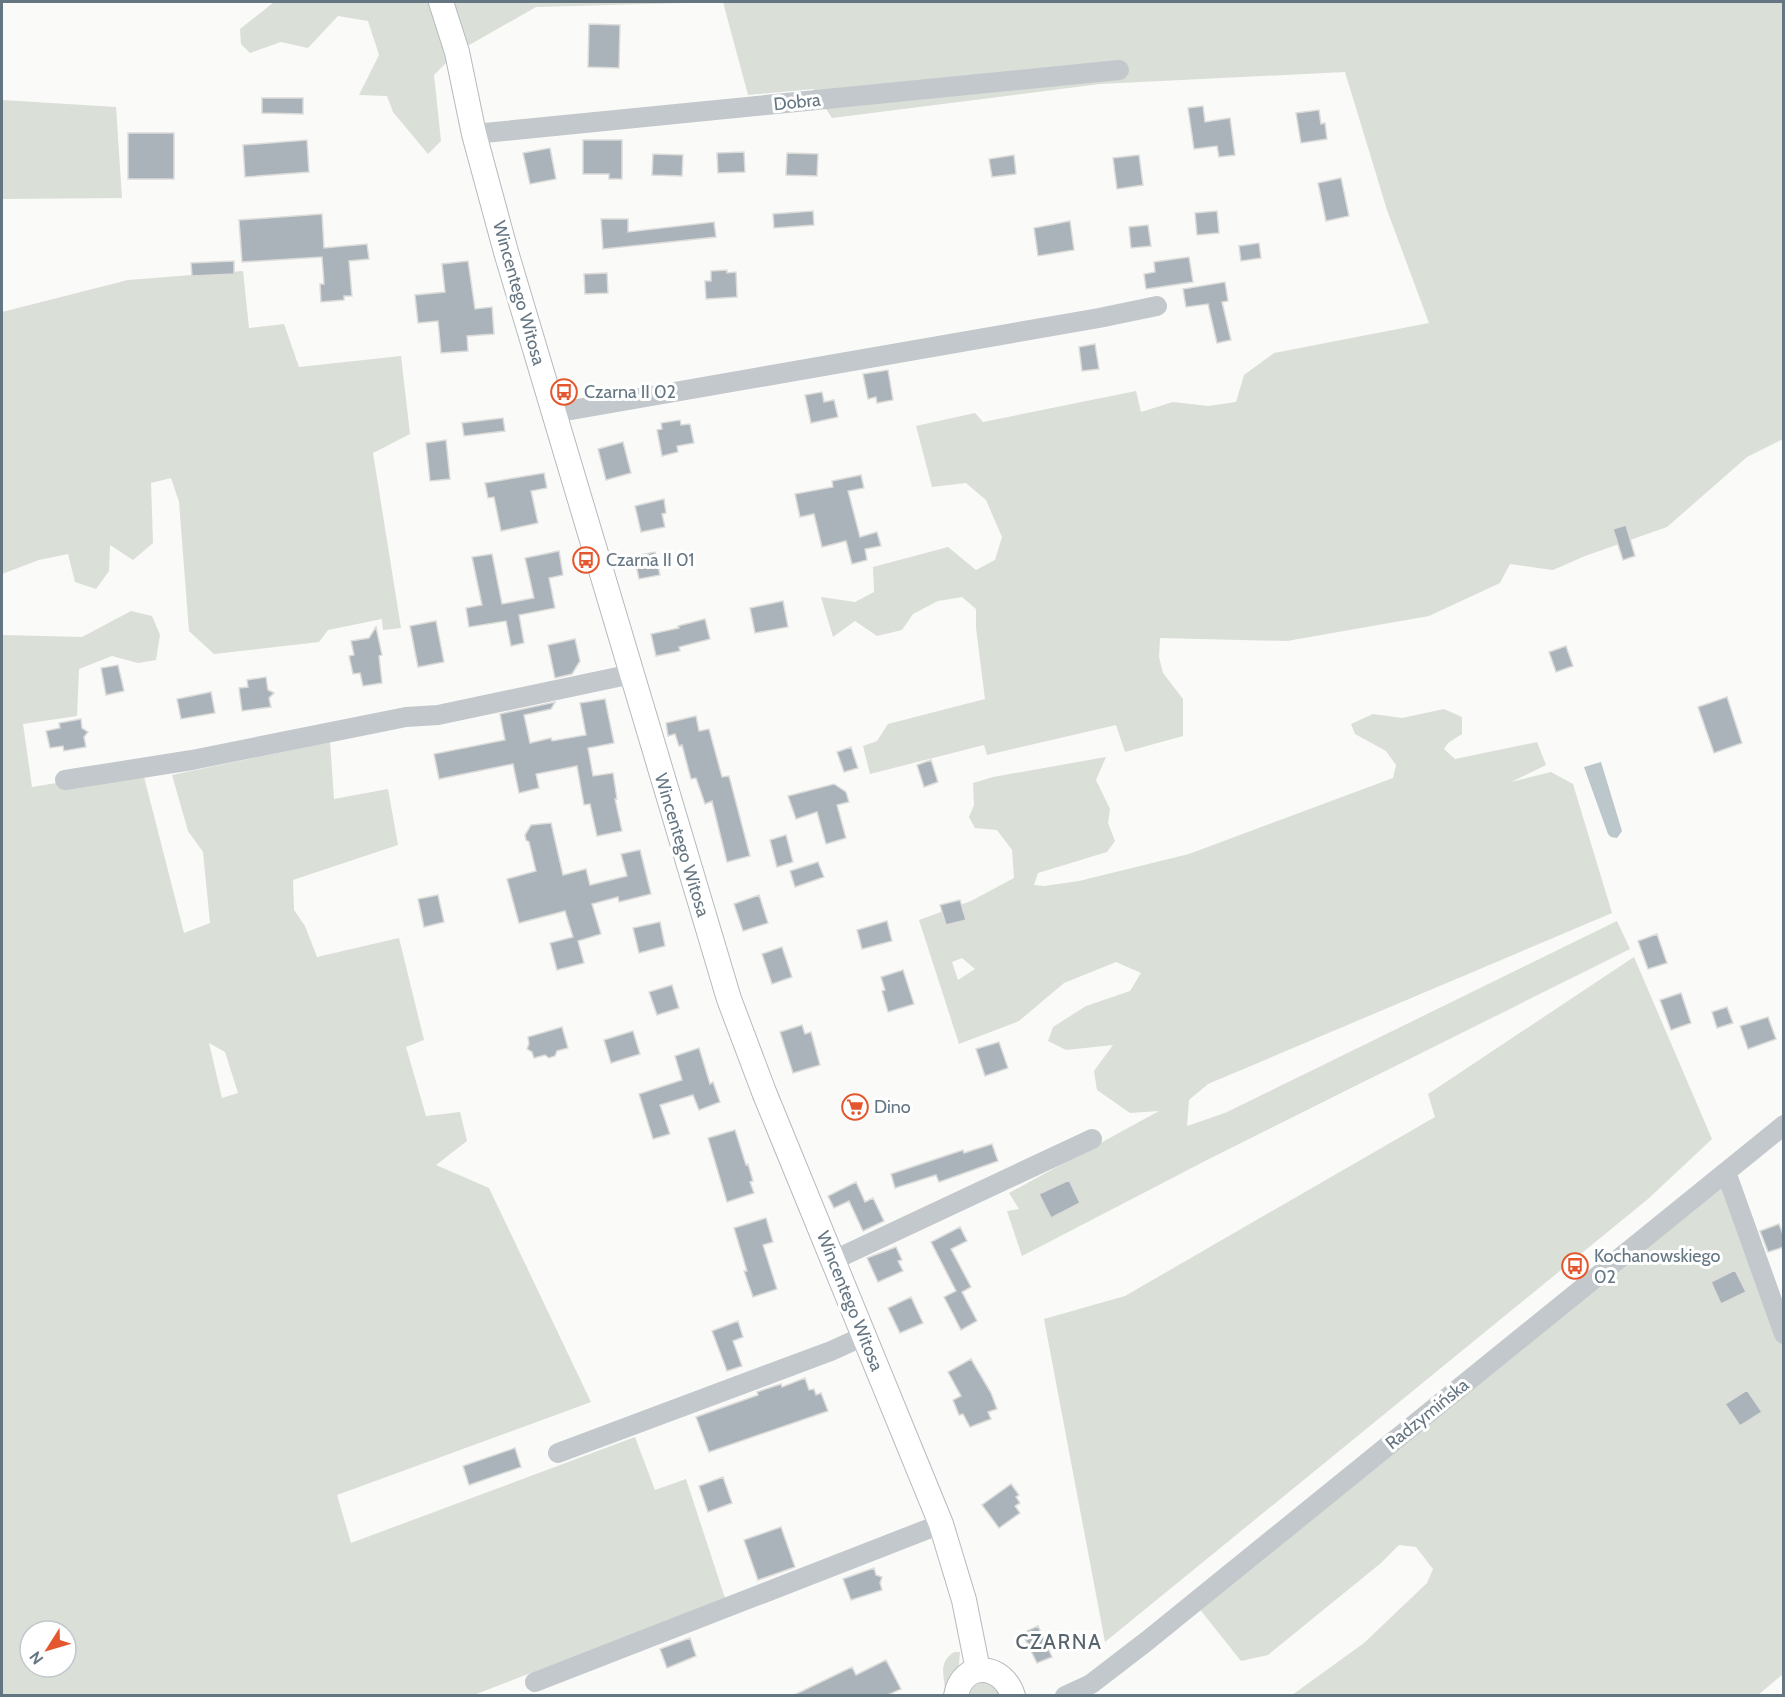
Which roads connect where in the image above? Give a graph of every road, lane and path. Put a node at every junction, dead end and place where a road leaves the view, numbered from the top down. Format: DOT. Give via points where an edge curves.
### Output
graph roads {
  1 [pos="441,2"];
  2 [pos="1119,70"];
  3 [pos="474,134"];
  4 [pos="1157,306"];
  5 [pos="554,413"];
  6 [pos="632,674"];
  7 [pos="65,780"];
  8 [pos="1784,1125"];
  9 [pos="1092,1139"];
  10 [pos="1726,1172"];
  11 [pos="834,1260"];
  12 [pos="1784,1334"];
  13 [pos="864,1336"];
  14 [pos="558,1454"];
  15 [pos="941,1524"];
  16 [pos="978,1670"];
  17 [pos="535,1682"];
  18 [pos="956,1695"];
  19 [pos="1012,1695"];
  20 [pos="1065,1695"];
  1 -- 3 [label="main road, Wincentego Witosa"];
  2 -- 3 [label="street, Dobra"];
  3 -- 5 [label="main road, Wincentego Witosa"];
  4 -- 5 [label="street"];
  5 -- 6 [label="main road, Wincentego Witosa"];
  6 -- 7 [label="street" via="438,715 406,717 192,760"];
  6 -- 11 [label="main road, Wincentego Witosa" via="729,999"];
  8 -- 10 [label="street, Radzymińska"];
  9 -- 11 [label="street"];
  10 -- 12 [label="street"];
  10 -- 20 [label="street, Radzymińska" via="1147,1641 1091,1684"];
  11 -- 13 [label="main road, Wincentego Witosa"];
  13 -- 14 [label="street"];
  13 -- 15 [label="main road, Wincentego Witosa"];
  15 -- 16 [label="main road, Wincentego Witosa" via="959,1580"];
  15 -- 17 [label="street"];
  16 -- 18 [label="main road" via="961,1680"];
  16 -- 19 [label="main road" via="1004,1678"];
}
